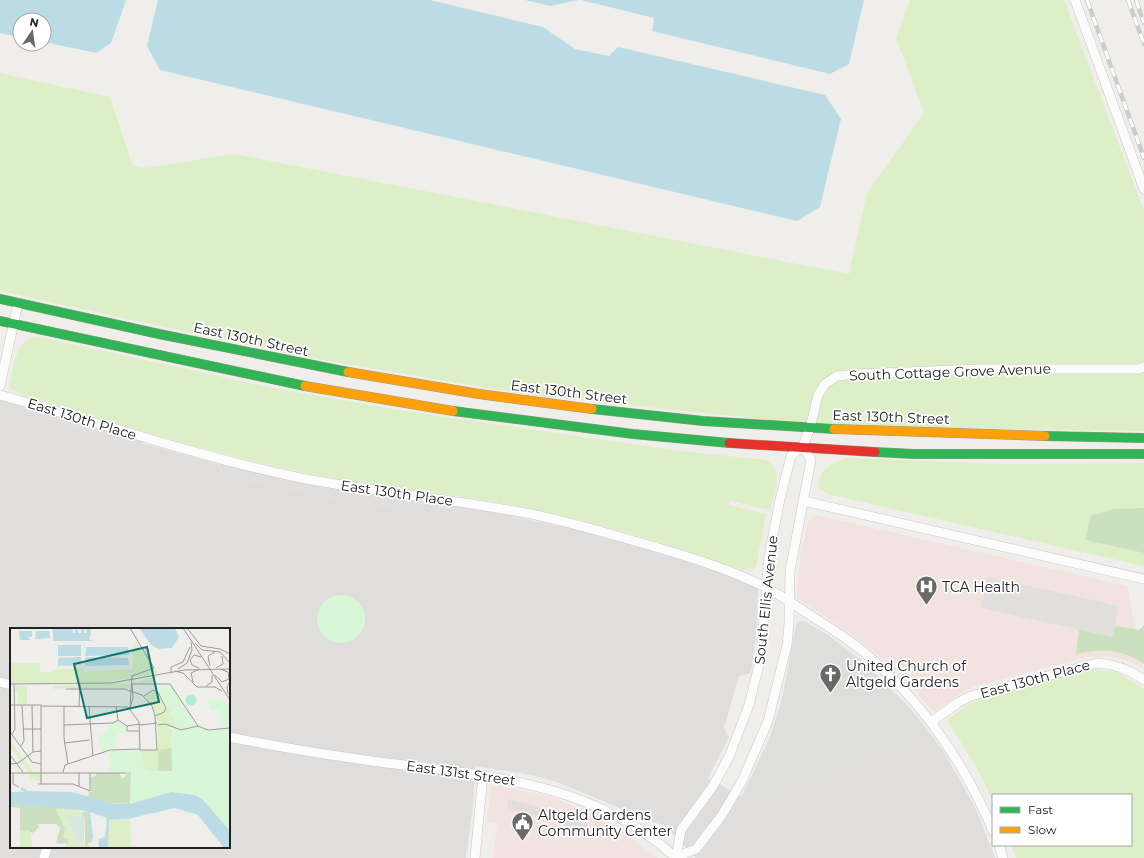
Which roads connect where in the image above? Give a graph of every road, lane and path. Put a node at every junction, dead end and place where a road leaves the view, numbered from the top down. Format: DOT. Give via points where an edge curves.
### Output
graph roads {
  1 [pos="1075,0"];
  2 [pos="1144,189"];
  3 [pos="0,299"];
  4 [pos="18,303"];
  5 [pos="0,321"];
  6 [pos="14,324"];
  7 [pos="1144,367"];
  8 [pos="0,386"];
  9 [pos="0,395"];
  10 [pos="810,428"];
  11 [pos="1144,438"];
  12 [pos="803,446"];
  13 [pos="1144,454"];
  14 [pos="804,501"];
  15 [pos="1144,579"];
  16 [pos="766,588"];
  17 [pos="789,602"];
  18 [pos="1144,680"];
  19 [pos="0,682"];
  20 [pos="10,685"];
  21 [pos="931,722"];
  22 [pos="230,737"];
  23 [pos="483,775"];
  24 [pos="992,829"];
  25 [pos="999,846"];
  26 [pos="47,848"];
  27 [pos="44,858"];
  28 [pos="475,858"];
  29 [pos="676,858"];
  30 [pos="1004,858"];
  1 -- 2 [label="street"];
  3 -- 4 [label="main road, East 130th Street"];
  4 -- 6 [label="street"];
  4 -- 10 [label="main road, East 130th Street" via="323,369 487,396 639,415"];
  5 -- 6 [label="main road"];
  6 -- 8 [label="street"];
  6 -- 12 [label="main road" via="317,389 481,416 688,440"];
  7 -- 10 [label="street, South Cottage Grove Avenue" via="978,369 837,376 825,384 818,395"];
  9 -- 16 [label="street, East 130th Place" via="175,448 252,467 339,485 560,520 666,550 739,575"];
  10 -- 11 [label="main road, East 130th Street"];
  10 -- 12 [label="street, South Cottage Grove Avenue"];
  12 -- 13 [label="main road" via="914,454"];
  12 -- 14 [label="street, South Ellis Avenue" via="812,460"];
  12 -- 16 [label="street, South Ellis Avenue" via="791,456 769,556"];
  14 -- 15 [label="street"];
  14 -- 17 [label="street, South Ellis Avenue" via="790,571"];
  16 -- 17 [label="street, East 130th Place"];
  16 -- 29 [label="street, South Ellis Avenue" via="761,657 749,705 729,757 713,786 681,830"];
  17 -- 21 [label="street, East 130th Place" via="860,649 912,699"];
  17 -- 29 [label="street, South Ellis Avenue" via="787,645 776,693 752,760 709,834 696,849"];
  18 -- 21 [label="street, East 130th Place" via="1127,669 1097,663 971,696"];
  19 -- 20 [label="street"];
  21 -- 24 [label="street, East 130th Place" via="961,766"];
  22 -- 23 [label="street, East 131st Street" via="344,757"];
  23 -- 28 [label="street"];
  23 -- 29 [label="street, East 131st Street" via="530,784 587,802 652,837"];
  25 -- 30 [label="street"];
  26 -- 27 [label="street"];
}
